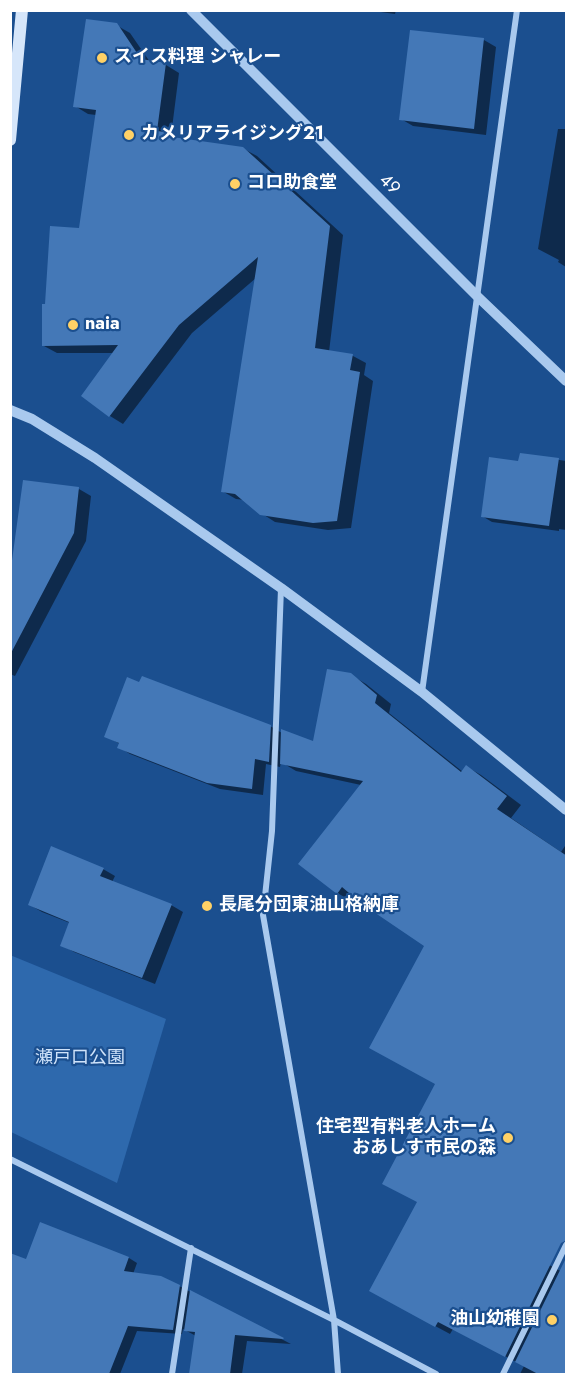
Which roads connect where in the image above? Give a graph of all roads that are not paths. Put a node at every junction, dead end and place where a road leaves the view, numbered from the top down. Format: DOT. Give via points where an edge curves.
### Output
graph roads {
  1 [pos="22,10"];
  2 [pos="191,10"];
  3 [pos="517,10"];
  4 [pos="10,140"];
  5 [pos="478,297"];
  6 [pos="567,381"];
  7 [pos="10,410"];
  8 [pos="281,588"];
  9 [pos="422,692"];
  10 [pos="567,810"];
  11 [pos="10,1159"];
  12 [pos="567,1245"];
  13 [pos="190,1248"];
  14 [pos="334,1320"];
  15 [pos="172,1374"];
  16 [pos="338,1374"];
  17 [pos="436,1374"];
  18 [pos="503,1374"];
  1 -- 4 [label="main road"];
  2 -- 5 [label="street, 49 / 49"];
  3 -- 5 [label="street"];
  5 -- 6 [label="street, 49 / 49"];
  5 -- 9 [label="street"];
  7 -- 8 [label="street" via="95,458"];
  8 -- 9 [label="street"];
  8 -- 14 [label="street" via="272,831 263,915"];
  9 -- 10 [label="street"];
  11 -- 13 [label="street"];
  12 -- 18 [label="street"];
  13 -- 14 [label="street"];
  13 -- 15 [label="street"];
  14 -- 16 [label="street"];
  14 -- 17 [label="street"];
}
